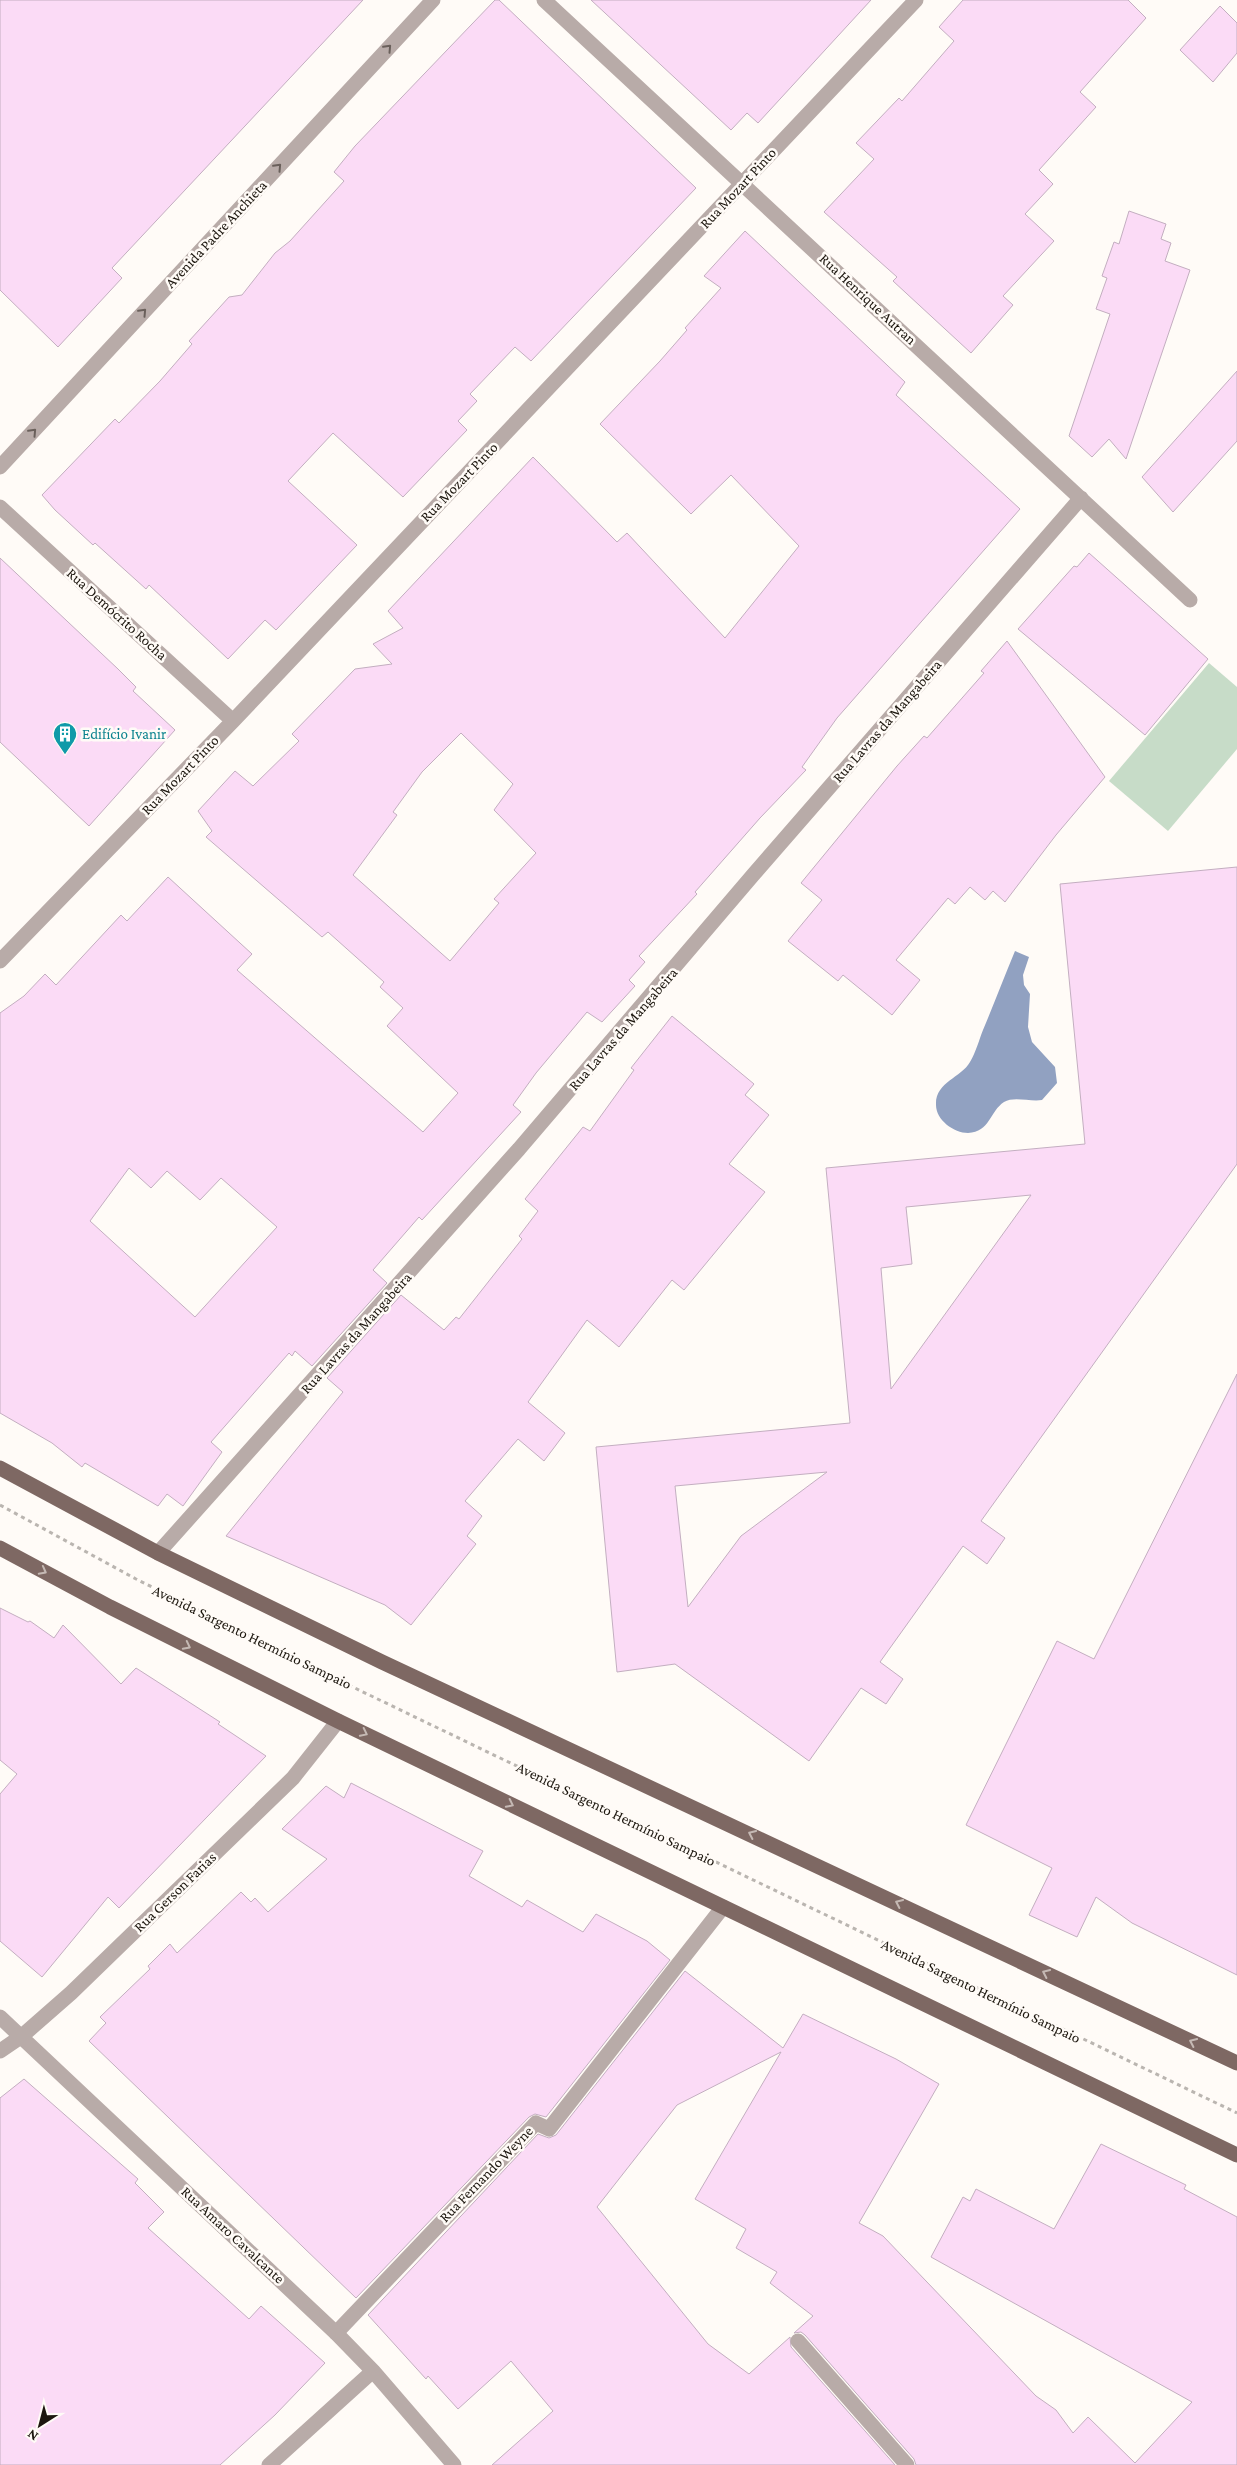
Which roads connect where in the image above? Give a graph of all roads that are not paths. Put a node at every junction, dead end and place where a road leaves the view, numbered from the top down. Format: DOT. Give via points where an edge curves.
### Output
graph roads {
  1 [pos="433,0"];
  2 [pos="544,0"];
  3 [pos="916,0"];
  4 [pos="742,183"];
  5 [pos="0,467"];
  6 [pos="1081,498"];
  7 [pos="0,507"];
  8 [pos="1190,600"];
  9 [pos="233,721"];
  10 [pos="0,961"];
  11 [pos="0,1468"];
  12 [pos="0,1548"];
  13 [pos="158,1554"];
  14 [pos="338,1721"];
  15 [pos="724,1907"];
  16 [pos="0,2017"];
  17 [pos="22,2036"];
  18 [pos="0,2051"];
  19 [pos="1237,2063"];
  20 [pos="1237,2155"];
  21 [pos="336,2333"];
  22 [pos="798,2341"];
  23 [pos="374,2372"];
  24 [pos="270,2465"];
  25 [pos="454,2465"];
  26 [pos="906,2465"];
  5 -- 1 [label="street, Avenida Padre Anchieta, one-way"];
  2 -- 4 [label="street, Rua Henrique Autran"];
  3 -- 4 [label="street, Rua Mozart Pinto"];
  4 -- 6 [label="street, Rua Henrique Autran"];
  4 -- 9 [label="street, Rua Mozart Pinto"];
  6 -- 8 [label="street, Rua Henrique Autran"];
  6 -- 13 [label="street, Rua Lavras da Mangabeira" via="519,1149"];
  7 -- 9 [label="street, Rua Demócrito Rocha"];
  9 -- 10 [label="street, Rua Mozart Pinto"];
  11 -- 13 [label="main road"];
  12 -- 14 [label="main road, one-way"];
  19 -- 13 [label="main road, one-way"];
  14 -- 15 [label="main road, one-way"];
  14 -- 17 [label="street, Rua Gerson Farias" via="293,1778 71,1993"];
  15 -- 20 [label="main road"];
  15 -- 21 [label="street, Rua Fernando Weyne" via="548,2129 536,2123"];
  16 -- 17 [label="street, Rua Amaro Cavalcante"];
  17 -- 18 [label="street, Rua Gerson Farias"];
  17 -- 21 [label="street, Rua Amaro Cavalcante"];
  21 -- 23 [label="street, Rua Amaro Cavalcante"];
  22 -- 26 [label="street"];
  23 -- 24 [label="street"];
  23 -- 25 [label="street, Rua Amaro Cavalcante"];
}
